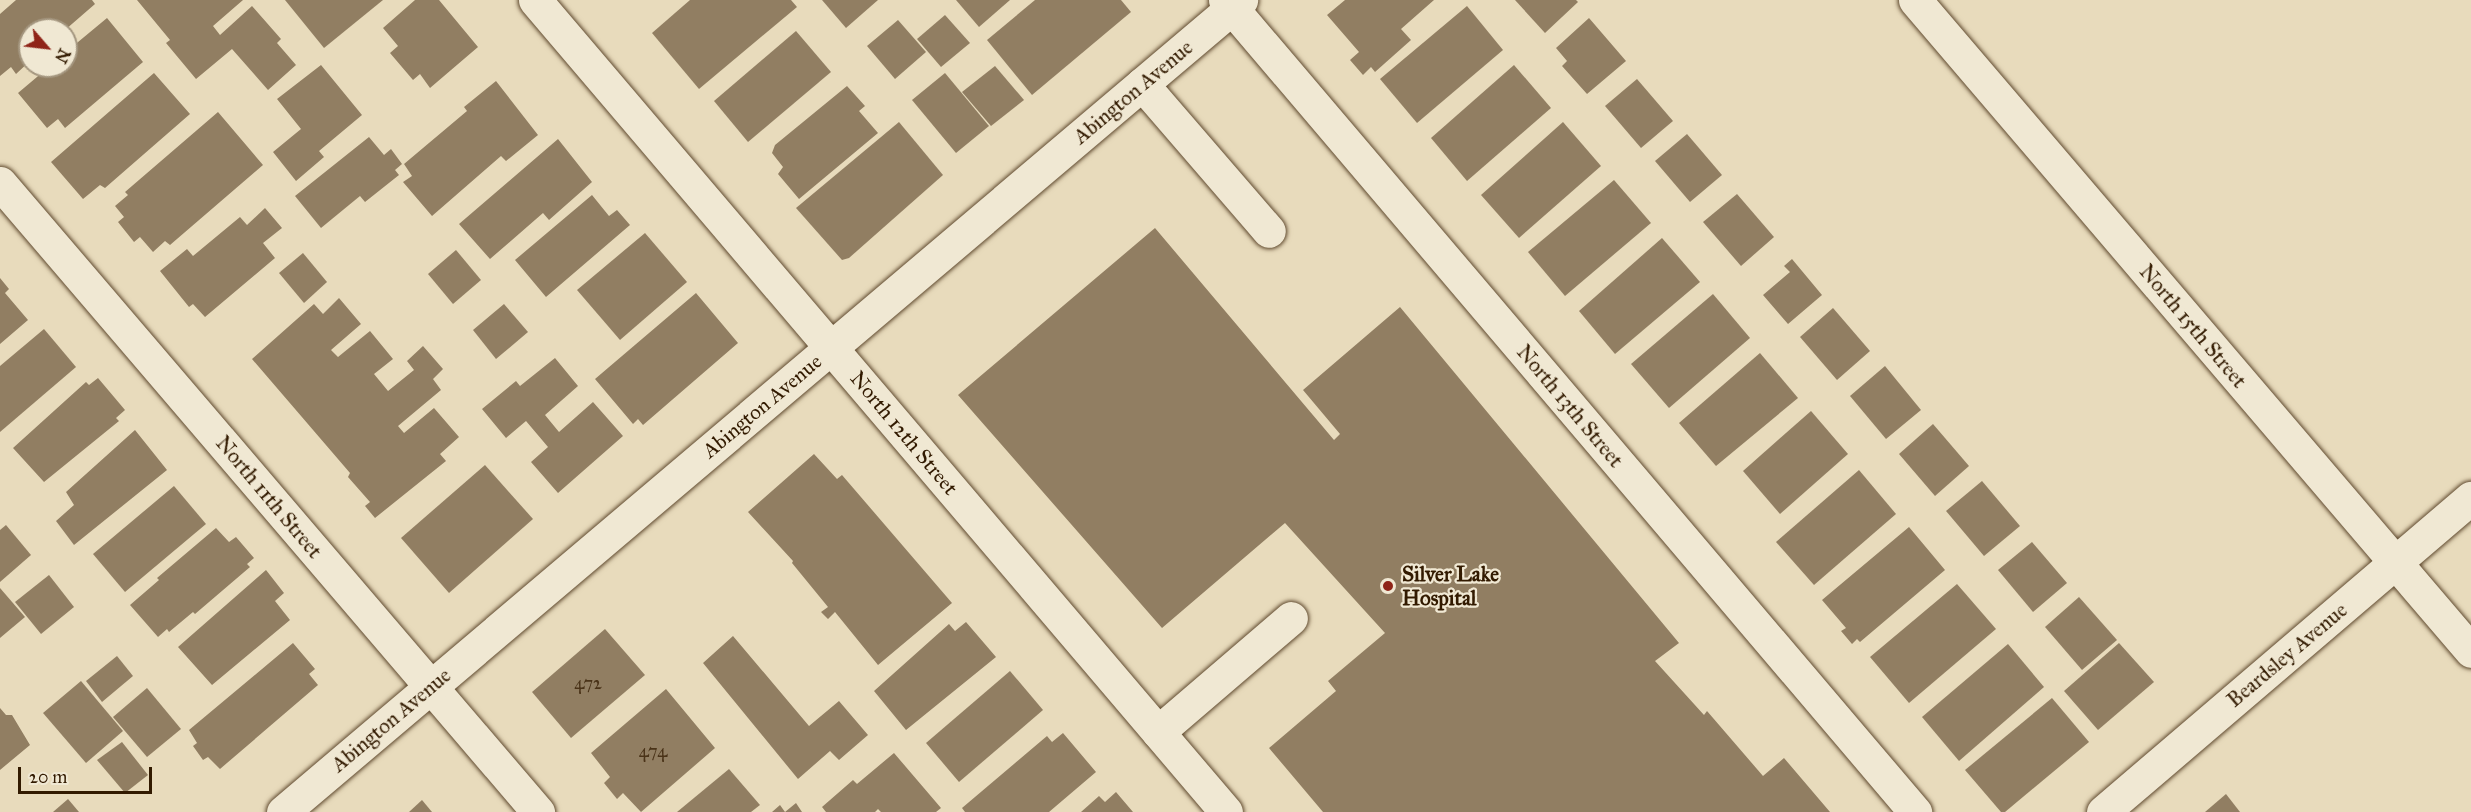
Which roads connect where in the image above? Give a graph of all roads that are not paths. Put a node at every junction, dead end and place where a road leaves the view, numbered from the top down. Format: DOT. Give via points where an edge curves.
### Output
graph roads {
  1 [pos="535,0"];
  2 [pos="1916,0"];
  3 [pos="1233,3"];
  4 [pos="1142,84"];
  5 [pos="0,183"];
  6 [pos="1269,231"];
  7 [pos="831,348"];
  8 [pos="2471,498"];
  9 [pos="2396,563"];
  10 [pos="1291,618"];
  11 [pos="2471,651"];
  12 [pos="431,687"];
  13 [pos="1158,732"];
  14 [pos="283,812"];
  15 [pos="538,812"];
  16 [pos="1226,812"];
  17 [pos="1914,812"];
  18 [pos="2103,812"];
  1 -- 7 [label="street, North 12th Street"];
  2 -- 9 [label="street, North 15th Street"];
  3 -- 4 [label="street, Abington Avenue"];
  3 -- 17 [label="street, North 13th Street"];
  4 -- 6 [label="street"];
  4 -- 7 [label="street, Abington Avenue"];
  5 -- 12 [label="street, North 11th Street"];
  7 -- 12 [label="street, Abington Avenue"];
  7 -- 13 [label="street, North 12th Street"];
  8 -- 9 [label="street, Beardsley Avenue"];
  9 -- 11 [label="street, North 15th Street"];
  9 -- 18 [label="street, Beardsley Avenue"];
  10 -- 13 [label="street"];
  12 -- 14 [label="street, Abington Avenue"];
  12 -- 15 [label="street, North 11th Street"];
  13 -- 16 [label="street, North 12th Street"];
}
